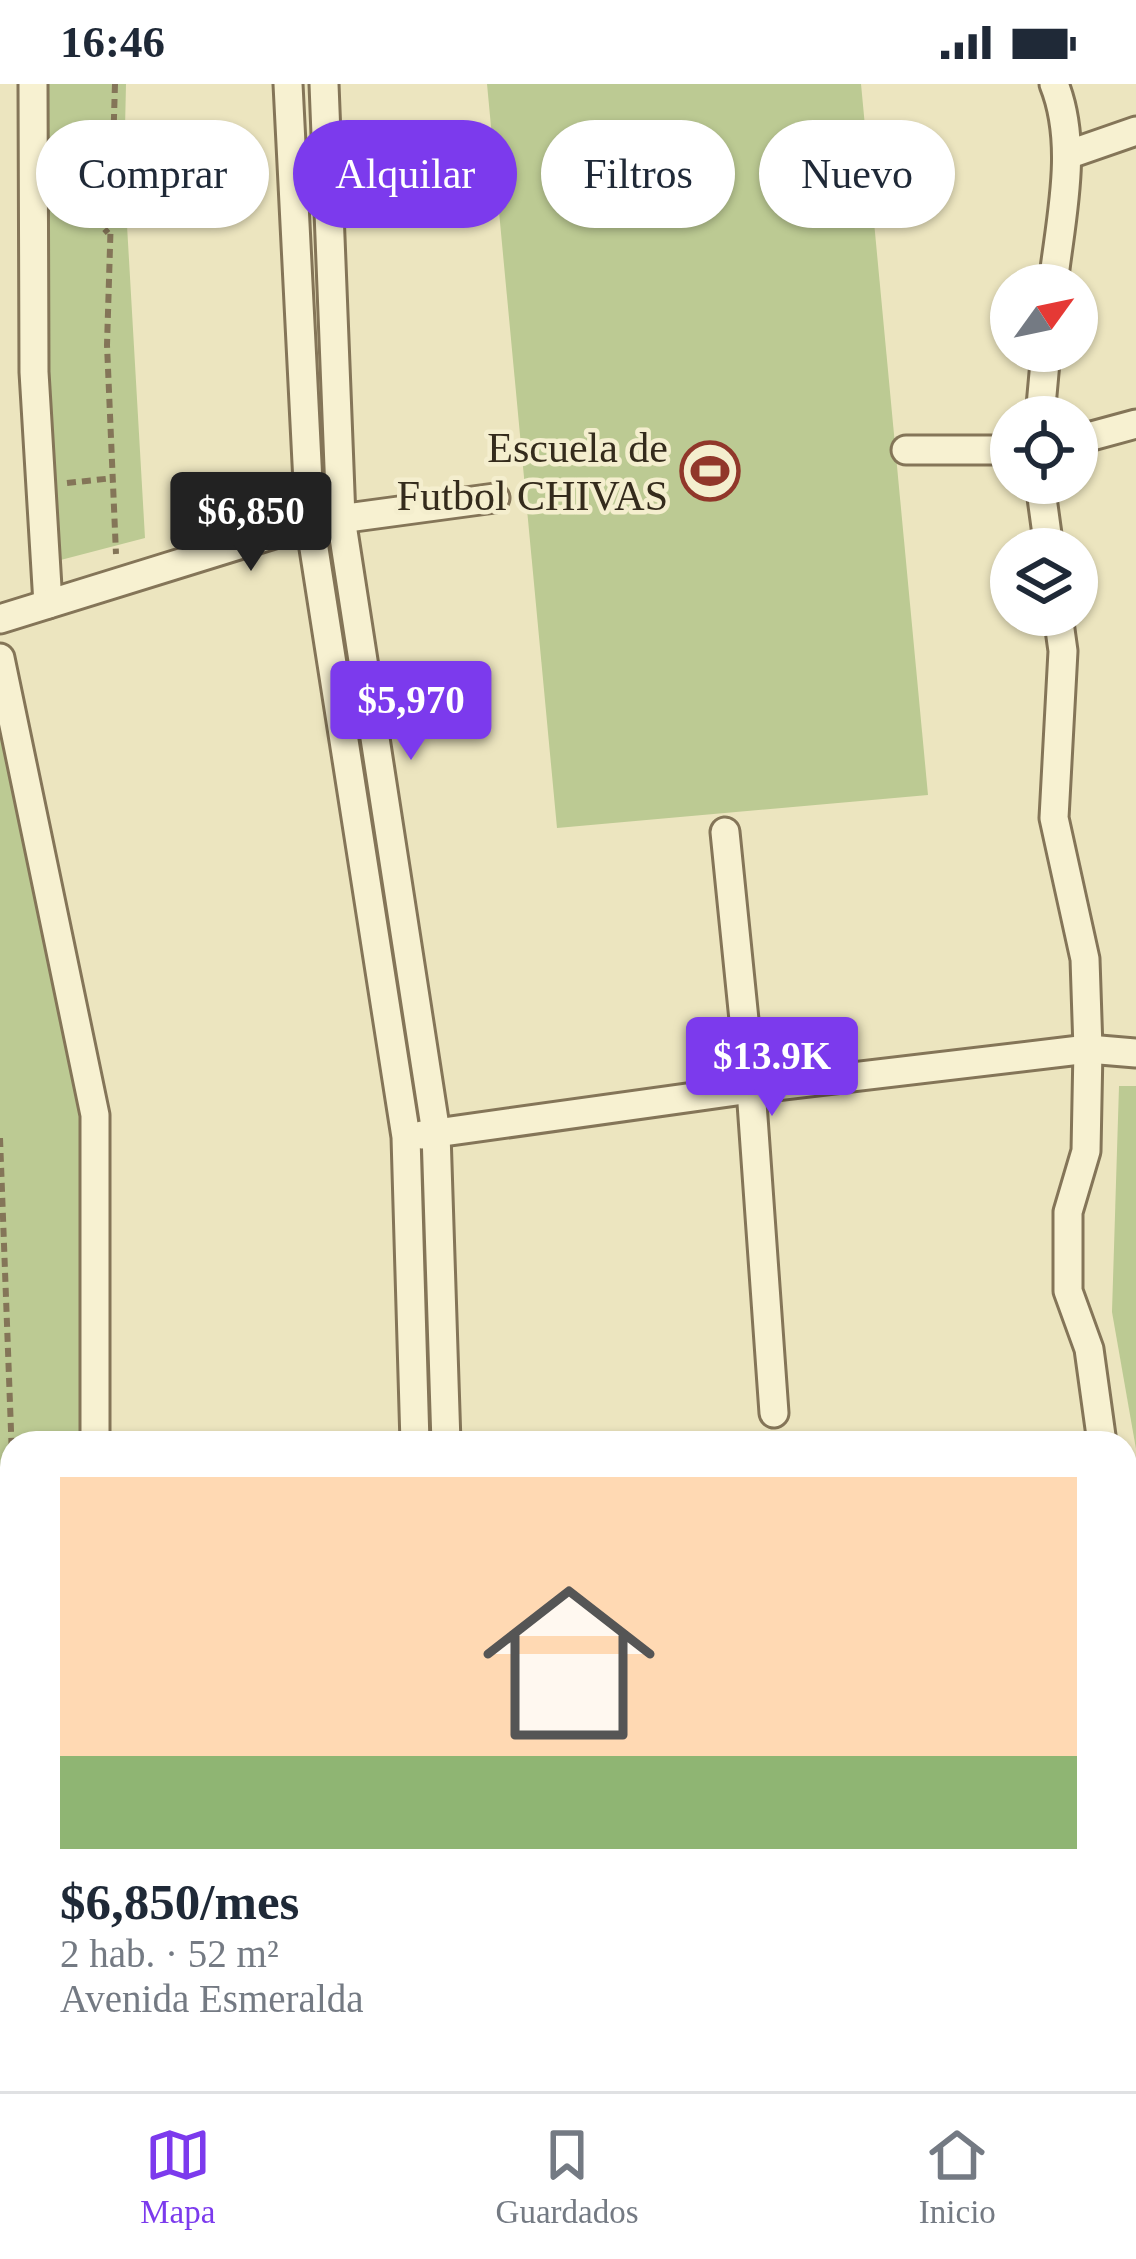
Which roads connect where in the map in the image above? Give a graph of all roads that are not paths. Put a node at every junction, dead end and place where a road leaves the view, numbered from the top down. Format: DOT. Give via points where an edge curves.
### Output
graph roads {
  1 [pos="33,84"];
  2 [pos="288,84"];
  3 [pos="324,84"];
  4 [pos="1054,84"];
  5 [pos="1136,131"];
  6 [pos="1067,155"];
  7 [pos="1055,264"];
  8 [pos="1136,424"];
  9 [pos="1098,434"];
  10 [pos="906,450"];
  11 [pos="990,450"];
  12 [pos="495,498"];
  13 [pos="341,518"];
  14 [pos="310,523"];
  15 [pos="48,604"];
  16 [pos="0,619"];
  17 [pos="1061,636"];
  18 [pos="0,658"];
  19 [pos="725,832"];
  20 [pos="1088,1049"];
  21 [pos="1136,1053"];
  22 [pos="751,1089"];
  23 [pos="436,1133"];
  24 [pos="406,1137"];
  25 [pos="774,1413"];
  26 [pos="95,1431"];
  27 [pos="415,1431"];
  28 [pos="446,1431"];
  29 [pos="1100,1431"];
  1 -- 15 [label="street" via="34,372"];
  2 -- 14 [label="street"];
  3 -- 13 [label="street"];
  4 -- 6 [label="street"];
  5 -- 6 [label="street"];
  6 -- 7 [label="street"];
  8 -- 9 [label="street"];
  10 -- 11 [label="street"];
  12 -- 13 [label="street"];
  13 -- 14 [label="street"];
  13 -- 23 [label="street"];
  14 -- 15 [label="street"];
  14 -- 24 [label="street"];
  15 -- 16 [label="street"];
  17 -- 20 [label="street" via="1054,818 1085,959"];
  18 -- 26 [label="street" via="95,1115"];
  19 -- 22 [label="street"];
  20 -- 21 [label="street"];
  20 -- 22 [label="street"];
  20 -- 29 [label="street" via="1086,1150 1068,1212 1068,1291 1089,1349"];
  22 -- 23 [label="street"];
  22 -- 25 [label="street"];
  23 -- 24 [label="street"];
  23 -- 28 [label="street"];
  24 -- 27 [label="street"];
}
